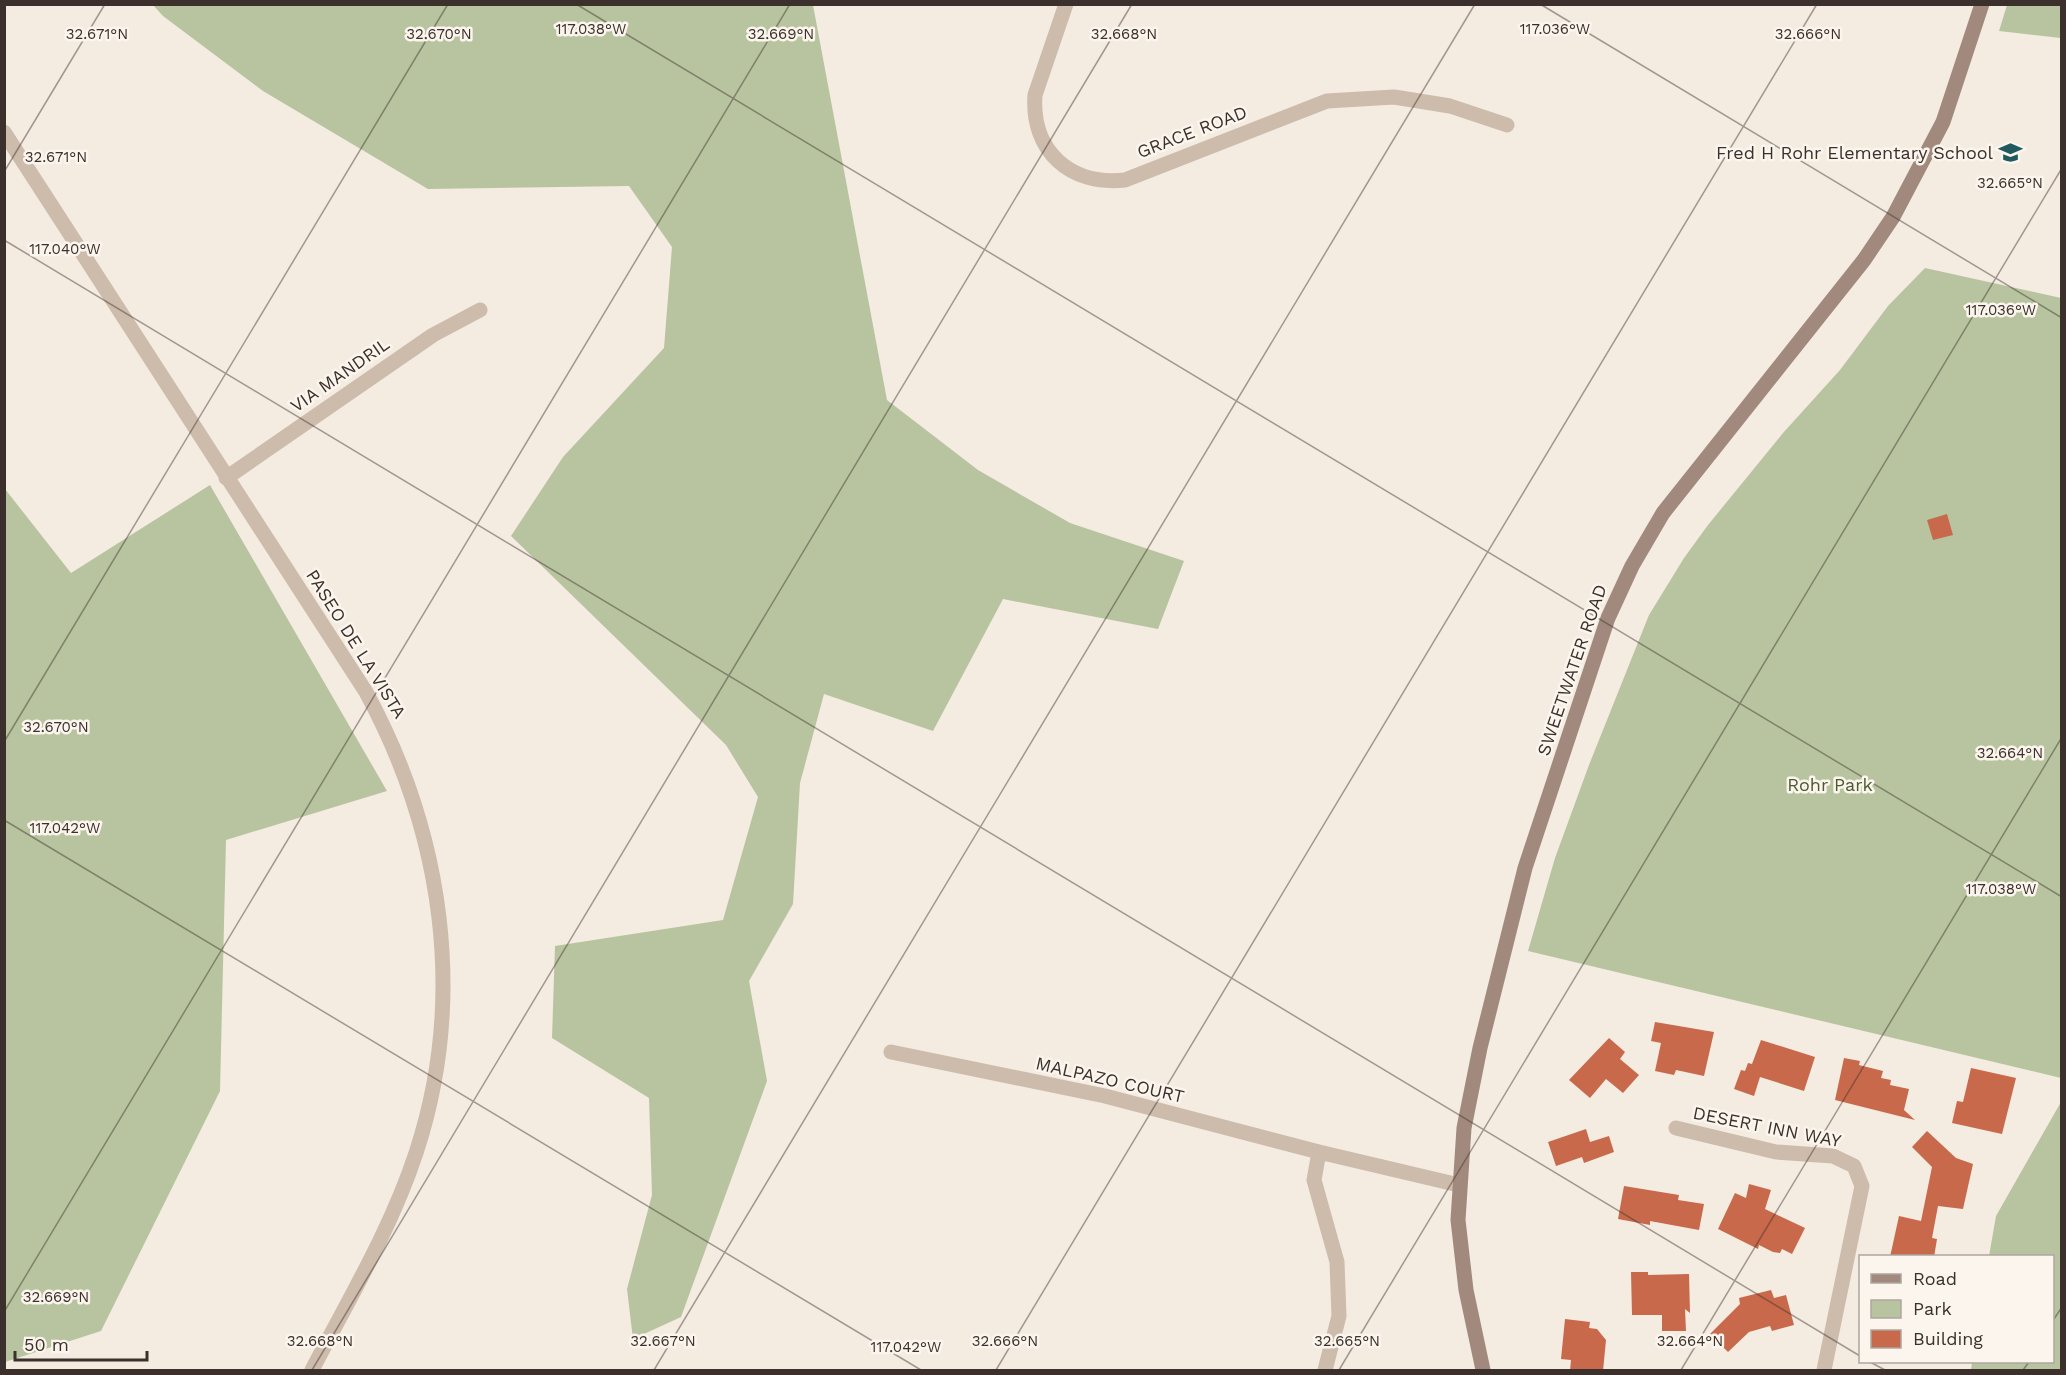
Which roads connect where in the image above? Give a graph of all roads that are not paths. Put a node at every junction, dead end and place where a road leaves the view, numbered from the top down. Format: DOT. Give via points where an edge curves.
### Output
graph roads {
  1 [pos="1066,4"];
  2 [pos="1982,4"];
  3 [pos="1507,125"];
  4 [pos="4,132"];
  5 [pos="480,310"];
  6 [pos="226,478"];
  7 [pos="891,1052"];
  8 [pos="1676,1128"];
  9 [pos="1319,1152"];
  10 [pos="1459,1185"];
  11 [pos="312,1371"];
  12 [pos="1325,1371"];
  13 [pos="1483,1371"];
  14 [pos="1824,1371"];
  1 -- 3 [label="street, GRACE ROAD" via="1035,95 1034,110 1047,148 1056,161 1076,175 1103,182 1125,180 1327,101 1395,97 1450,106"];
  2 -- 10 [label="main road, SWEETWATER ROAD" via="1943,122 1893,216 1864,260 1682,487 1646,540 1619,591 1525,868 1468,1100"];
  4 -- 6 [label="street, PASEO DE LA VISTA"];
  5 -- 6 [label="street, VIA MANDRIL" via="433,335"];
  6 -- 11 [label="street, PASEO DE LA VISTA" via="387,730 423,827 442,934 439,1045 426,1118 388,1222"];
  7 -- 9 [label="street, MALPAZO COURT" via="1105,1096"];
  8 -- 14 [label="street, DESERT INN WAY" via="1776,1152 1833,1156 1854,1166 1862,1186"];
  9 -- 10 [label="street, MALPAZO COURT"];
  9 -- 12 [label="street" via="1314,1180 1337,1263 1339,1316"];
  10 -- 13 [label="main road, SWEETWATER ROAD" via="1461,1255"];
}
